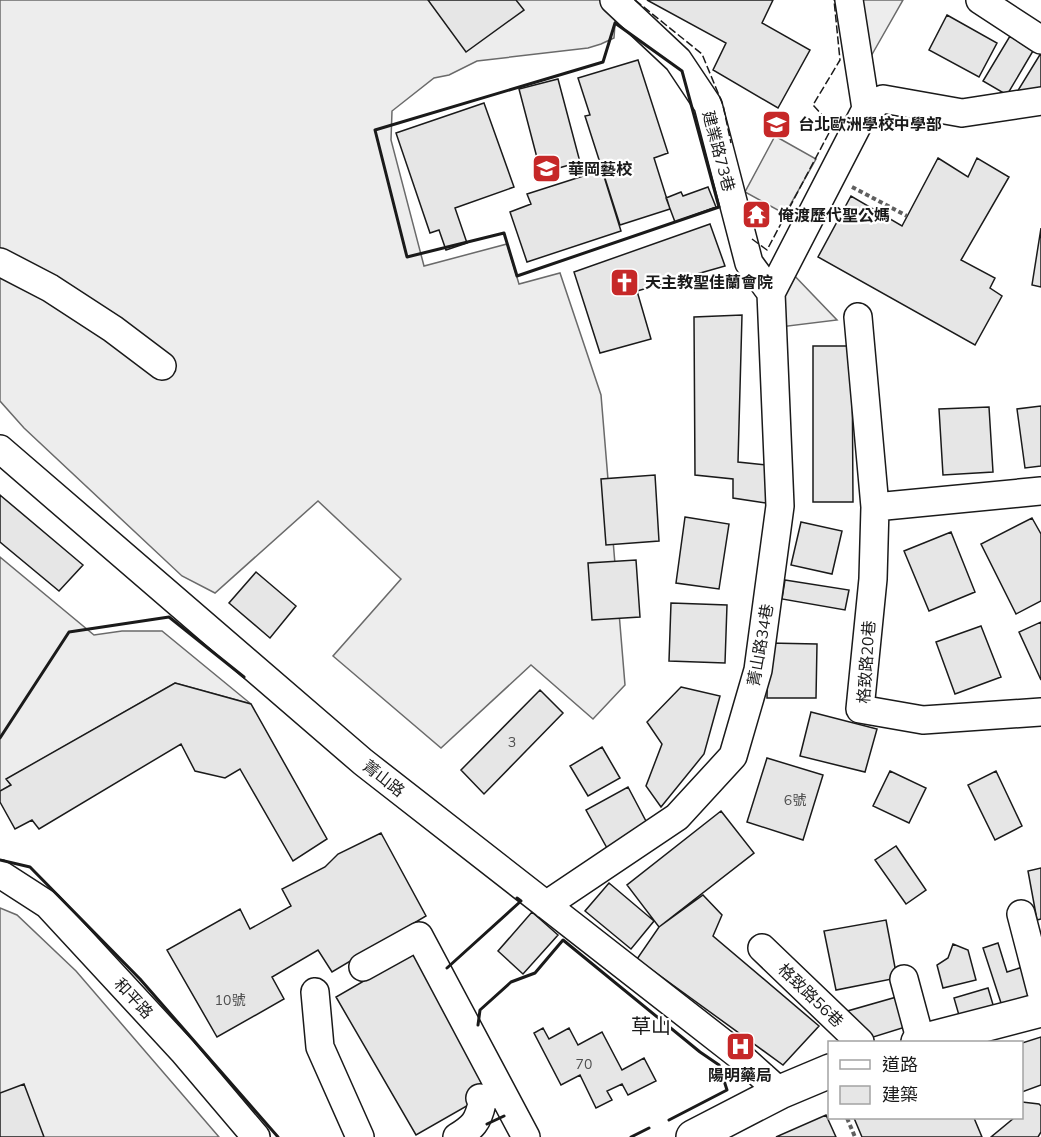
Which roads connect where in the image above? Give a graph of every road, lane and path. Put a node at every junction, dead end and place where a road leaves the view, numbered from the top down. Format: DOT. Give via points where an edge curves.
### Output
graph roads {
  1 [pos="614,0"];
  2 [pos="849,0"];
  3 [pos="980,0"];
  4 [pos="1041,40"];
  5 [pos="1041,101"];
  6 [pos="866,109"];
  7 [pos="831,176"];
  8 [pos="907,216"];
  9 [pos="0,262"];
  10 [pos="771,293"];
  11 [pos="858,317"];
  12 [pos="162,366"];
  13 [pos="0,449"];
  14 [pos="1041,491"];
  15 [pos="875,507"];
  16 [pos="1041,712"];
  17 [pos="0,874"];
  18 [pos="546,905"];
  19 [pos="1021,914"];
  20 [pos="762,948"];
  21 [pos="363,967"];
  22 [pos="904,979"];
  23 [pos="1041,991"];
  24 [pos="315,992"];
  25 [pos="1041,1010"];
  26 [pos="859,1041"];
  27 [pos="919,1041"];
  28 [pos="923,1041"];
  29 [pos="828,1072"];
  30 [pos="780,1092"];
  31 [pos="480,1098"];
  32 [pos="847,1119"];
  33 [pos="256,1137"];
  34 [pos="360,1137"];
  35 [pos="457,1137"];
  36 [pos="526,1137"];
  37 [pos="693,1137"];
  38 [pos="855,1137"];
  1 -- 10 [label="street, 建業路73巷" via="678,60 708,105 749,263"];
  2 -- 6 [label="street"];
  3 -- 4 [label="street"];
  5 -- 6 [label="street" via="962,113 883,99"];
  6 -- 7 [label="street"];
  7 -- 8 [label="path"];
  7 -- 10 [label="street"];
  9 -- 12 [label="street" via="50,288"];
  10 -- 18 [label="street, 菁山路34巷" via="780,506 758,670 733,756 677,817"];
  11 -- 15 [label="street, 格致路20巷"];
  13 -- 18 [label="street, 菁山路" via="363,762"];
  14 -- 15 [label="street"];
  15 -- 16 [label="street, 格致路20巷" via="873,579 860,709 923,720"];
  17 -- 33 [label="street, 和平路" via="48,905 183,1051"];
  18 -- 30 [label="street, 菁山路"];
  19 -- 23 [label="street"];
  20 -- 26 [label="street, 格致路56巷"];
  21 -- 36 [label="street" via="419,936"];
  22 -- 27 [label="street"];
  24 -- 34 [label="street" via="320,1047"];
  25 -- 28 [label="main road"];
  29 -- 30 [label="main road"];
  30 -- 37 [label="main road"];
  31 -- 35 [label="street" via="479,1116 471,1128"];
  32 -- 38 [label="path"];
}
